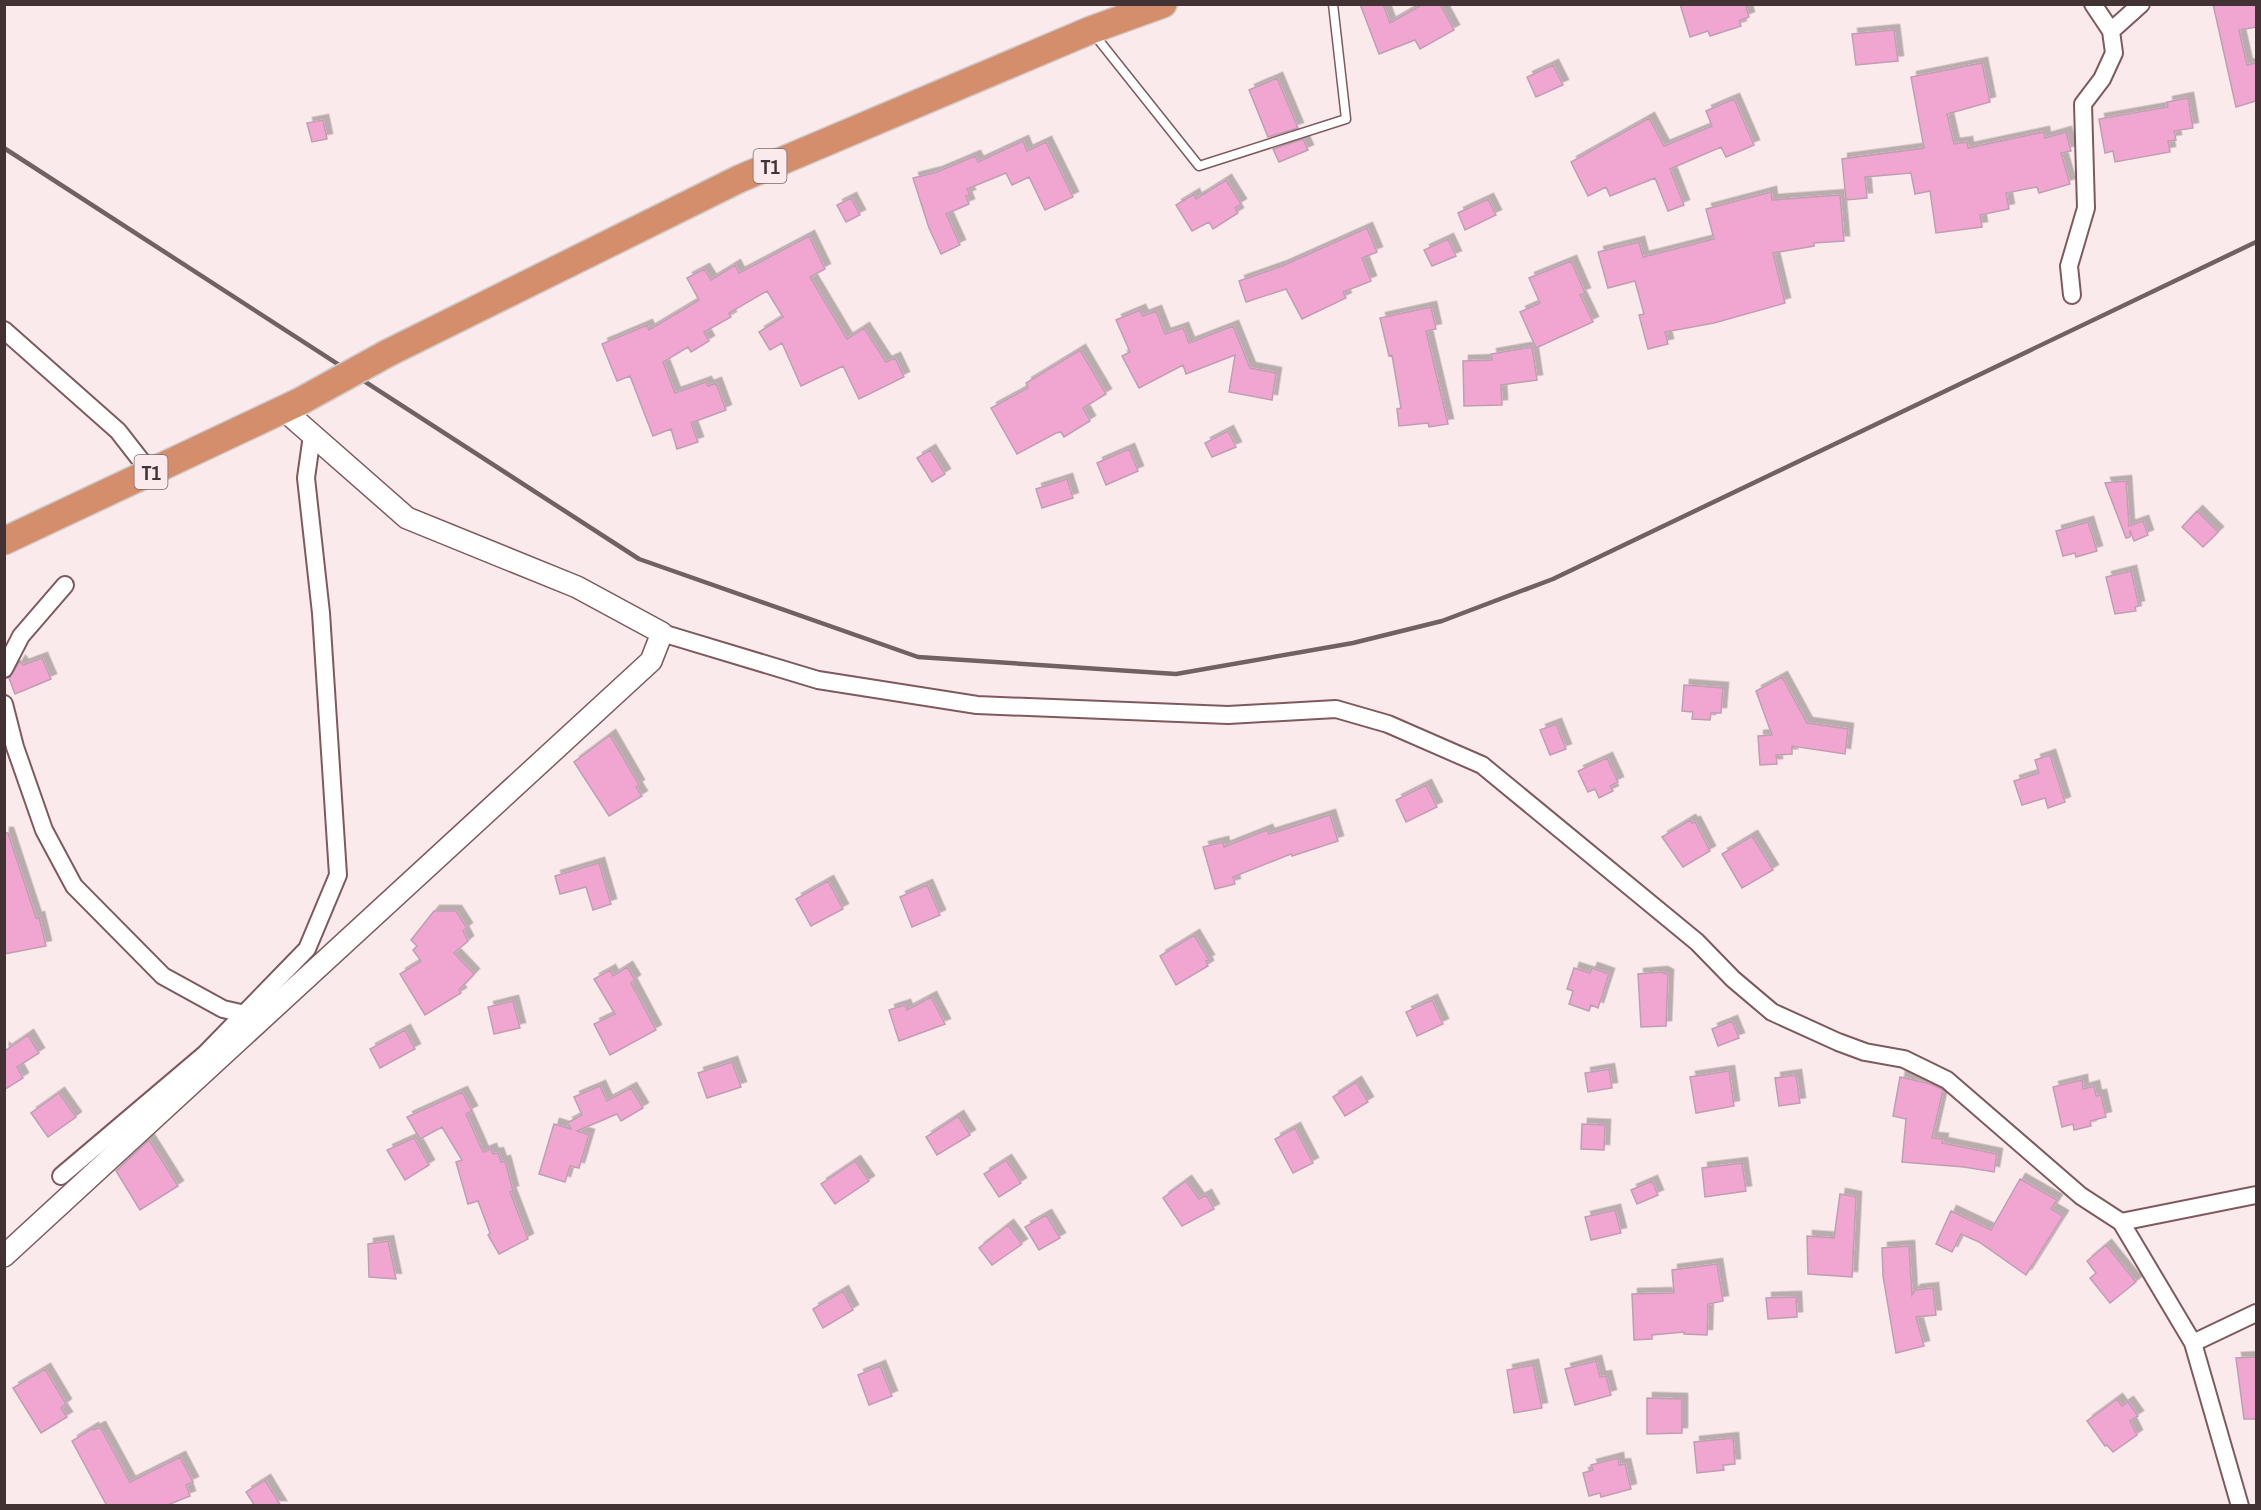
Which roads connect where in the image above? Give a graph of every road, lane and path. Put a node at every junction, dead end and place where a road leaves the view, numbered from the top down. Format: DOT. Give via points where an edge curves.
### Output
graph roads {
  1 [pos="1163,4"];
  2 [pos="1333,4"];
  3 [pos="2093,4"];
  4 [pos="2141,4"];
  5 [pos="1091,30"];
  6 [pos="2111,31"];
  7 [pos="2072,295"];
  8 [pos="4,330"];
  9 [pos="291,406"];
  10 [pos="312,435"];
  11 [pos="150,472"];
  12 [pos="4,541"];
  13 [pos="65,585"];
  14 [pos="662,633"];
  15 [pos="4,669"];
  16 [pos="4,704"];
  17 [pos="245,1014"];
  18 [pos="61,1176"];
  19 [pos="2256,1195"];
  20 [pos="2121,1222"];
  21 [pos="4,1256"];
  22 [pos="2256,1313"];
  23 [pos="2193,1343"];
  24 [pos="2240,1506"];
  1 -- 5 [label="highway, T1"];
  2 -- 5 [label="lane" via="1346,118 1199,166"];
  3 -- 6 [label="street"];
  4 -- 6 [label="street"];
  5 -- 9 [label="highway, T1, bridge" via="739,179 388,353"];
  6 -- 7 [label="street" via="2114,53 2102,79 2083,104 2086,208 2069,266"];
  8 -- 11 [label="street" via="118,431"];
  9 -- 10 [label="street"];
  9 -- 11 [label="highway, T1"];
  10 -- 14 [label="street" via="407,518 577,587"];
  10 -- 17 [label="street" via="306,478 321,613 338,875 307,949"];
  11 -- 12 [label="highway, T1"];
  13 -- 15 [label="street" via="21,636"];
  14 -- 20 [label="street" via="818,680 977,705 1228,715 1336,709 1388,724 1482,765 1697,942 1732,979 1772,1012 1865,1052 1904,1059 1947,1080 2080,1196"];
  14 -- 21 [label="street" via="651,661"];
  16 -- 17 [label="street" via="44,830 74,886 163,976 223,1010"];
  17 -- 18 [label="street" via="205,1054"];
  19 -- 20 [label="street"];
  20 -- 23 [label="street"];
  22 -- 23 [label="street"];
  23 -- 24 [label="street"];
}
